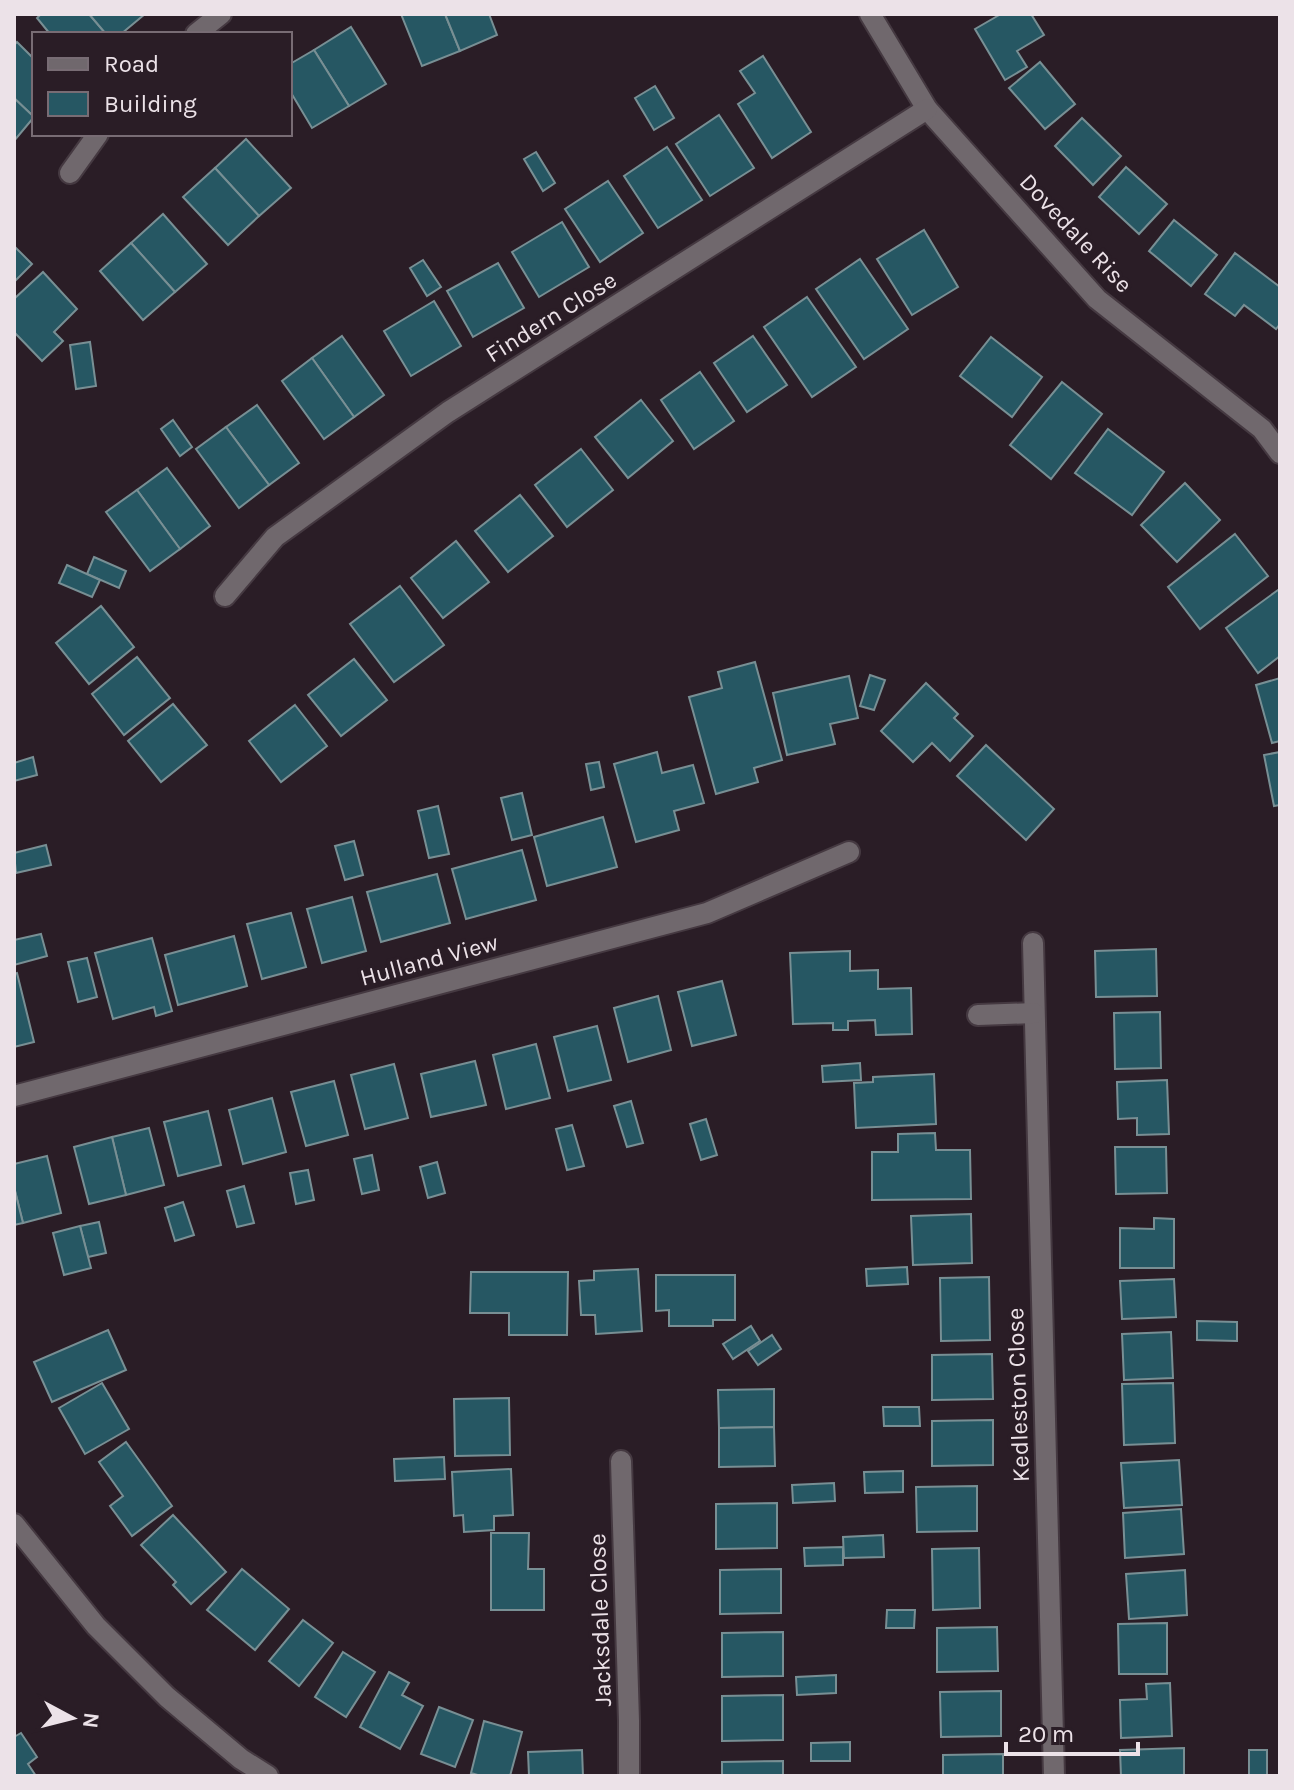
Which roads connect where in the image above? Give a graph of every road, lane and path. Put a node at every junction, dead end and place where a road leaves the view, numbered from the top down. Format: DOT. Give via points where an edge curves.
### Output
graph roads {
  1 [pos="221,14"];
  2 [pos="870,14"];
  3 [pos="198,32"];
  4 [pos="927,109"];
  5 [pos="97,136"];
  6 [pos="70,173"];
  7 [pos="1280,453"];
  8 [pos="225,596"];
  9 [pos="849,852"];
  10 [pos="1033,943"];
  11 [pos="1034,1013"];
  12 [pos="978,1015"];
  13 [pos="14,1096"];
  14 [pos="621,1461"];
  15 [pos="14,1524"];
  16 [pos="268,1776"];
  17 [pos="629,1776"];
  18 [pos="1054,1776"];
  1 -- 3 [label="street"];
  2 -- 4 [label="street, Dovedale Rise"];
  4 -- 7 [label="street, Dovedale Rise" via="1097,299 1262,429"];
  4 -- 8 [label="street, Findern Close" via="448,412 275,537"];
  5 -- 6 [label="street"];
  9 -- 13 [label="street, Hulland View" via="707,913"];
  10 -- 11 [label="street, Kedleston Close"];
  11 -- 12 [label="street"];
  11 -- 18 [label="street, Kedleston Close"];
  14 -- 17 [label="street, Jacksdale Close"];
  15 -- 16 [label="street" via="126,1657 167,1697"];
}
